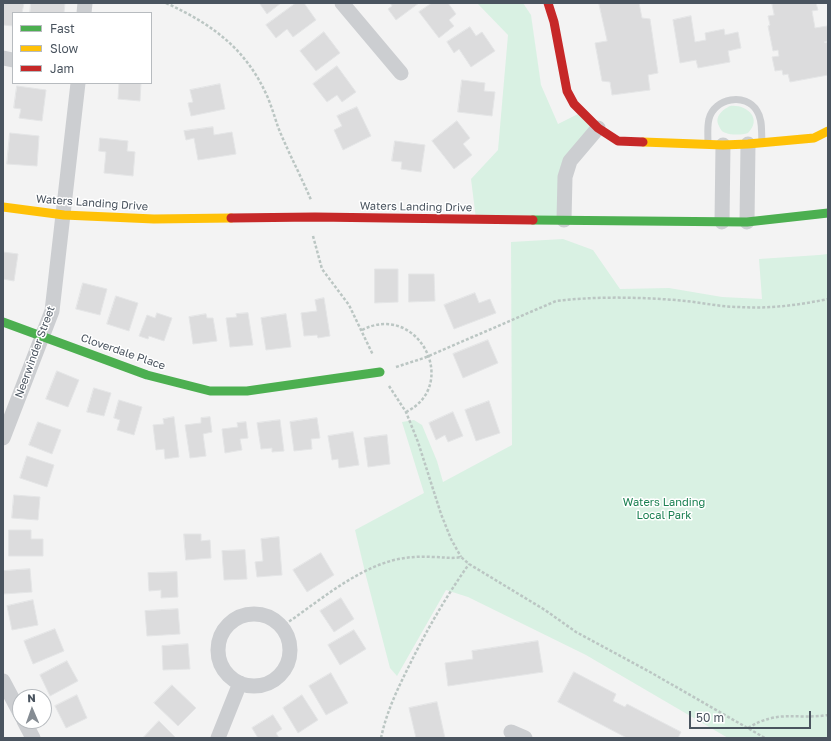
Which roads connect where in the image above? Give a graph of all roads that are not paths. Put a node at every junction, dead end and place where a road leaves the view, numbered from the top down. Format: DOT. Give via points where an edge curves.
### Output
graph roads {
  1 [pos="342,3"];
  2 [pos="548,3"];
  3 [pos="401,73"];
  4 [pos="78,84"];
  5 [pos="598,128"];
  6 [pos="828,131"];
  7 [pos="755,143"];
  8 [pos="716,144"];
  9 [pos="3,207"];
  10 [pos="828,212"];
  11 [pos="64,215"];
  12 [pos="564,220"];
  13 [pos="722,222"];
  14 [pos="747,222"];
  15 [pos="3,322"];
  16 [pos="43,336"];
  17 [pos="380,372"];
  18 [pos="3,438"];
  19 [pos="3,681"];
  20 [pos="240,684"];
  21 [pos="12,698"];
  22 [pos="28,729"];
  23 [pos="33,738"];
  24 [pos="218,738"];
  1 -- 3 [label="street"];
  2 -- 5 [label="street" via="567,91 574,104"];
  4 -- 11 [label="street, Neerwinder Street"];
  5 -- 8 [label="street" via="618,141"];
  5 -- 12 [label="street" via="570,161 565,177"];
  6 -- 7 [label="street" via="814,138"];
  7 -- 8 [label="street"];
  7 -- 8 [label="lane" via="761,119 757,110 747,102 734,99 726,100 713,109 708,120"];
  7 -- 14 [label="street"];
  8 -- 13 [label="street"];
  9 -- 11 [label="street, Waters Landing Drive"];
  10 -- 14 [label="street, Waters Landing Drive"];
  11 -- 12 [label="street, Waters Landing Drive" via="154,219 315,217"];
  11 -- 16 [label="street, Neerwinder Street" via="52,311"];
  12 -- 13 [label="street, Waters Landing Drive"];
  13 -- 14 [label="street, Waters Landing Drive"];
  15 -- 16 [label="street, Cloverdale Place"];
  16 -- 17 [label="street, Cloverdale Place" via="147,375 210,391 247,391"];
  16 -- 18 [label="street, Neerwinder Street"];
  19 -- 21 [label="street"];
  20 -- 20 [label="street" via="263,685 273,681 288,663 288,640 281,627 265,616 243,616 225,628 220,638 218,649 223,670"];
  20 -- 24 [label="street"];
  22 -- 23 [label="street"];
}
